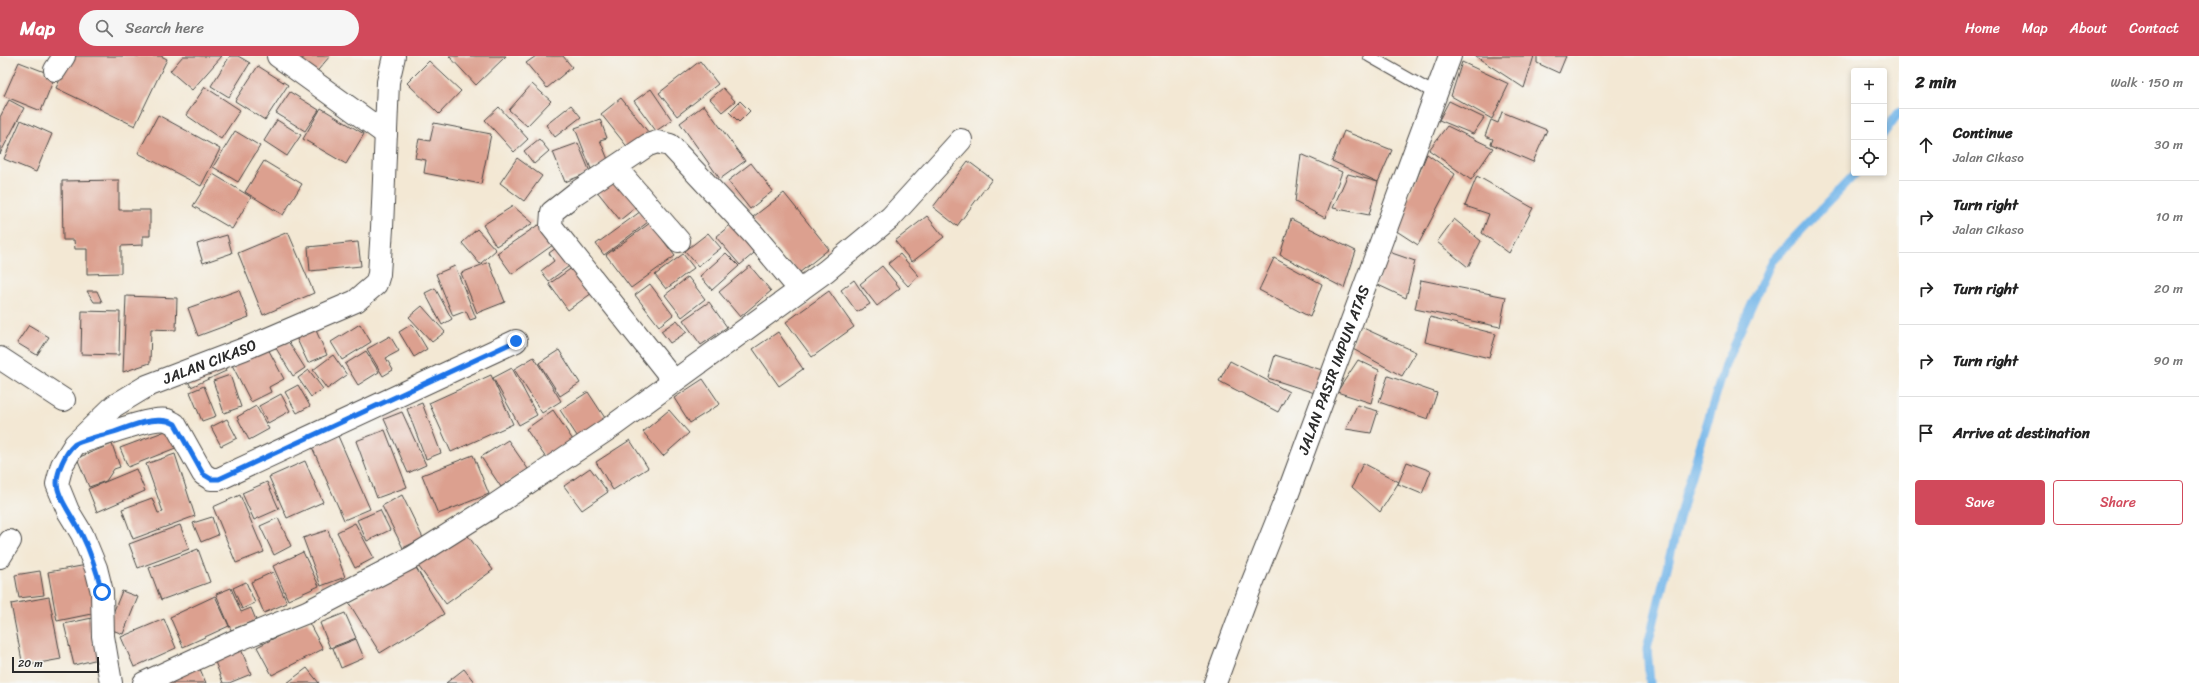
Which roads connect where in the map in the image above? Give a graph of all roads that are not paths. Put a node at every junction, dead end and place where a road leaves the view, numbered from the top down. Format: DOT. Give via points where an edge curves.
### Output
graph roads {
  1 [pos="278,56"];
  2 [pos="394,56"];
  3 [pos="1369,56"];
  4 [pos="1450,56"];
  5 [pos="1436,94"];
  6 [pos="386,134"];
  7 [pos="961,140"];
  8 [pos="616,168"];
  9 [pos="679,241"];
  10 [pos="800,290"];
  11 [pos="516,341"];
  12 [pos="0,358"];
  13 [pos="674,381"];
  14 [pos="64,400"];
  15 [pos="75,444"];
  16 [pos="111,683"];
  17 [pos="144,683"];
  18 [pos="1215,683"];
  1 -- 6 [label="street"];
  2 -- 6 [label="street, JALAN CIKASO" via="388,82"];
  3 -- 5 [label="lane"];
  4 -- 5 [label="street, JALAN PASIR IMPUN ATAS"];
  5 -- 18 [label="street, JALAN PASIR IMPUN ATAS" via="1288,496"];
  6 -- 15 [label="street, JALAN CIKASO" via="379,274 376,284 368,293 356,301 279,334 147,386 114,406"];
  7 -- 10 [label="street" via="891,217"];
  8 -- 9 [label="street"];
  8 -- 10 [label="street" via="648,145 657,142 670,145 754,235"];
  8 -- 13 [label="street" via="576,193 552,212 552,226"];
  10 -- 13 [label="street"];
  11 -- 15 [label="street" via="219,479 211,479 203,474 175,424 168,420 130,427"];
  12 -- 14 [label="street"];
  13 -- 17 [label="street" via="601,433 413,556 307,612 235,641"];
  15 -- 16 [label="street, JALAN CIKASO" via="62,465 57,484 96,568 102,592 103,636"];
}
